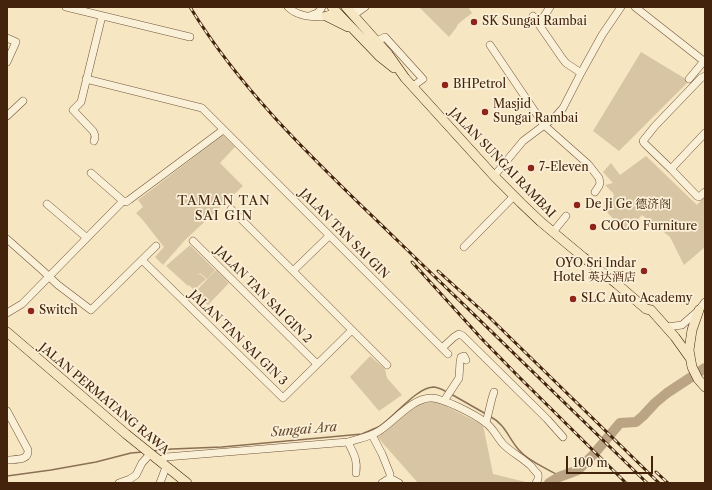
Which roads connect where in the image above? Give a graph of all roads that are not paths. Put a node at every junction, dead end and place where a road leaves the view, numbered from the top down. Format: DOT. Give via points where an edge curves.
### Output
graph roads {
  1 [pos="66,7"];
  2 [pos="288,7"];
  3 [pos="322,7"];
  4 [pos="346,7"];
  5 [pos="550,7"];
  6 [pos="621,7"];
  7 [pos="635,7"];
  8 [pos="334,8"];
  9 [pos="359,9"];
  10 [pos="102,16"];
  11 [pos="310,16"];
  12 [pos="326,16"];
  13 [pos="533,16"];
  14 [pos="539,24"];
  15 [pos="190,37"];
  16 [pos="7,38"];
  17 [pos="363,39"];
  18 [pos="379,40"];
  19 [pos="490,45"];
  20 [pos="388,54"];
  21 [pos="7,62"];
  22 [pos="704,62"];
  23 [pos="581,73"];
  24 [pos="402,74"];
  25 [pos="705,76"];
  26 [pos="86,79"];
  27 [pos="688,79"];
  28 [pos="413,86"];
  29 [pos="23,101"];
  30 [pos="7,116"];
  31 [pos="544,125"];
  32 [pos="223,130"];
  33 [pos="705,133"];
  34 [pos="94,141"];
  35 [pos="670,169"];
  36 [pos="91,173"];
  37 [pos="494,176"];
  38 [pos="595,192"];
  39 [pos="702,195"];
  40 [pos="514,196"];
  41 [pos="123,201"];
  42 [pos="47,204"];
  43 [pos="231,209"];
  44 [pos="566,216"];
  45 [pos="554,232"];
  46 [pos="329,236"];
  47 [pos="87,238"];
  48 [pos="7,239"];
  49 [pos="193,241"];
  50 [pos="156,246"];
  51 [pos="464,247"];
  52 [pos="142,260"];
  53 [pos="293,271"];
  54 [pos="49,277"];
  55 [pos="705,302"];
  56 [pos="646,309"];
  57 [pos="699,310"];
  58 [pos="8,312"];
  59 [pos="667,327"];
  60 [pos="352,330"];
  61 [pos="7,332"];
  62 [pos="442,348"];
  63 [pos="448,354"];
  64 [pos="466,360"];
  65 [pos="317,364"];
  66 [pos="387,364"];
  67 [pos="691,365"];
  68 [pos="705,387"];
  69 [pos="494,392"];
  70 [pos="444,400"];
  71 [pos="7,411"];
  72 [pos="487,422"];
  73 [pos="372,435"];
  74 [pos="563,437"];
  75 [pos="348,442"];
  76 [pos="150,454"];
  77 [pos="7,460"];
  78 [pos="162,464"];
  79 [pos="356,472"];
  80 [pos="390,478"];
  81 [pos="119,483"];
  82 [pos="160,483"];
  83 [pos="187,483"];
  84 [pos="382,483"];
  85 [pos="398,483"];
  86 [pos="536,483"];
  1 -- 10 [label="street"];
  2 -- 11 [label="street" via="296,13"];
  3 -- 11 [label="street" via="318,13"];
  4 -- 20 [label="main road, JALAN SUNGAI RAMBAI"];
  5 -- 14 [label="street"];
  6 -- 23 [label="street"];
  7 -- 22 [label="street"];
  8 -- 12 [label="street"];
  8 -- 17 [label="main road, JALAN SUNGAI RAMBAI"];
  9 -- 18 [label="main road"];
  10 -- 15 [label="street"];
  10 -- 26 [label="street"];
  11 -- 12 [label="street"];
  12 -- 17 [label="main road"];
  13 -- 14 [label="street"];
  14 -- 23 [label="street" via="566,63"];
  16 -- 21 [label="street" via="16,42"];
  17 -- 24 [label="main road, JALAN SUNGAI RAMBAI" via="382,60"];
  18 -- 20 [label="main road"];
  18 -- 28 [label="street" via="385,37 423,79"];
  19 -- 31 [label="street"];
  20 -- 24 [label="main road, JALAN SUNGAI RAMBAI"];
  22 -- 27 [label="street"];
  23 -- 31 [label="street" via="564,108"];
  24 -- 28 [label="main road, JALAN SUNGAI RAMBAI"];
  25 -- 35 [label="street" via="643,141"];
  26 -- 32 [label="street, JALAN TAN SAI GIN" via="202,108"];
  26 -- 34 [label="street" via="80,102 73,110 93,131 96,138"];
  28 -- 37 [label="main road, JALAN SUNGAI RAMBAI"];
  29 -- 30 [label="street"];
  31 -- 37 [label="street" via="523,141"];
  31 -- 38 [label="street" via="583,159 599,178 600,183"];
  32 -- 41 [label="street" via="129,200"];
  32 -- 46 [label="street, JALAN TAN SAI GIN"];
  33 -- 35 [label="street"];
  35 -- 39 [label="street" via="697,196"];
  36 -- 41 [label="street"];
  37 -- 40 [label="main road, JALAN SUNGAI RAMBAI"];
  40 -- 45 [label="main road, JALAN SUNGAI RAMBAI"];
  40 -- 51 [label="street"];
  41 -- 47 [label="street"];
  42 -- 47 [label="street"];
  43 -- 53 [label="street"];
  44 -- 45 [label="street"];
  45 -- 56 [label="main road, JALAN SUNGAI RAMBAI"];
  46 -- 53 [label="street"];
  46 -- 62 [label="street, JALAN TAN SAI GIN"];
  47 -- 54 [label="street"];
  48 -- 54 [label="street"];
  49 -- 65 [label="street, JALAN TAN SAI GIN 2"];
  50 -- 52 [label="street"];
  52 -- 54 [label="street" via="91,310"];
  52 -- 65 [label="street, JALAN TAN SAI GIN 3" via="283,398"];
  53 -- 60 [label="street"];
  54 -- 58 [label="street" via="28,298"];
  55 -- 57 [label="street"];
  56 -- 59 [label="main road, JALAN SUNGAI RAMBAI" via="651,310"];
  56 -- 67 [label="main road, JALAN SUNGAI RAMBAI" via="647,314"];
  57 -- 59 [label="street" via="682,325"];
  57 -- 67 [label="main road" via="690,338"];
  59 -- 67 [label="main road, JALAN SUNGAI RAMBAI"];
  60 -- 65 [label="street, JALAN TAN SAI GIN 3"];
  60 -- 66 [label="street"];
  61 -- 76 [label="main road, JALAN PERMATANG RAWA"];
  62 -- 63 [label="street, JALAN TAN SAI GIN"];
  62 -- 74 [label="street" via="459,334 463,336"];
  64 -- 70 [label="street" via="464,356 461,357 459,378"];
  67 -- 68 [label="main road"];
  69 -- 72 [label="street"];
  70 -- 72 [label="street"];
  70 -- 73 [label="street" via="421,400"];
  71 -- 77 [label="street" via="28,450 25,458"];
  72 -- 86 [label="street" via="504,444 526,461 536,473"];
  73 -- 75 [label="street"];
  73 -- 80 [label="street"];
  75 -- 78 [label="street" via="166,457"];
  75 -- 79 [label="street" via="357,462"];
  76 -- 78 [label="main road, JALAN PERMATANG RAWA"];
  76 -- 81 [label="street" via="136,475"];
  78 -- 82 [label="street"];
  78 -- 83 [label="main road, JALAN PERMATANG RAWA"];
  80 -- 84 [label="street"];
  80 -- 85 [label="street"];
}
